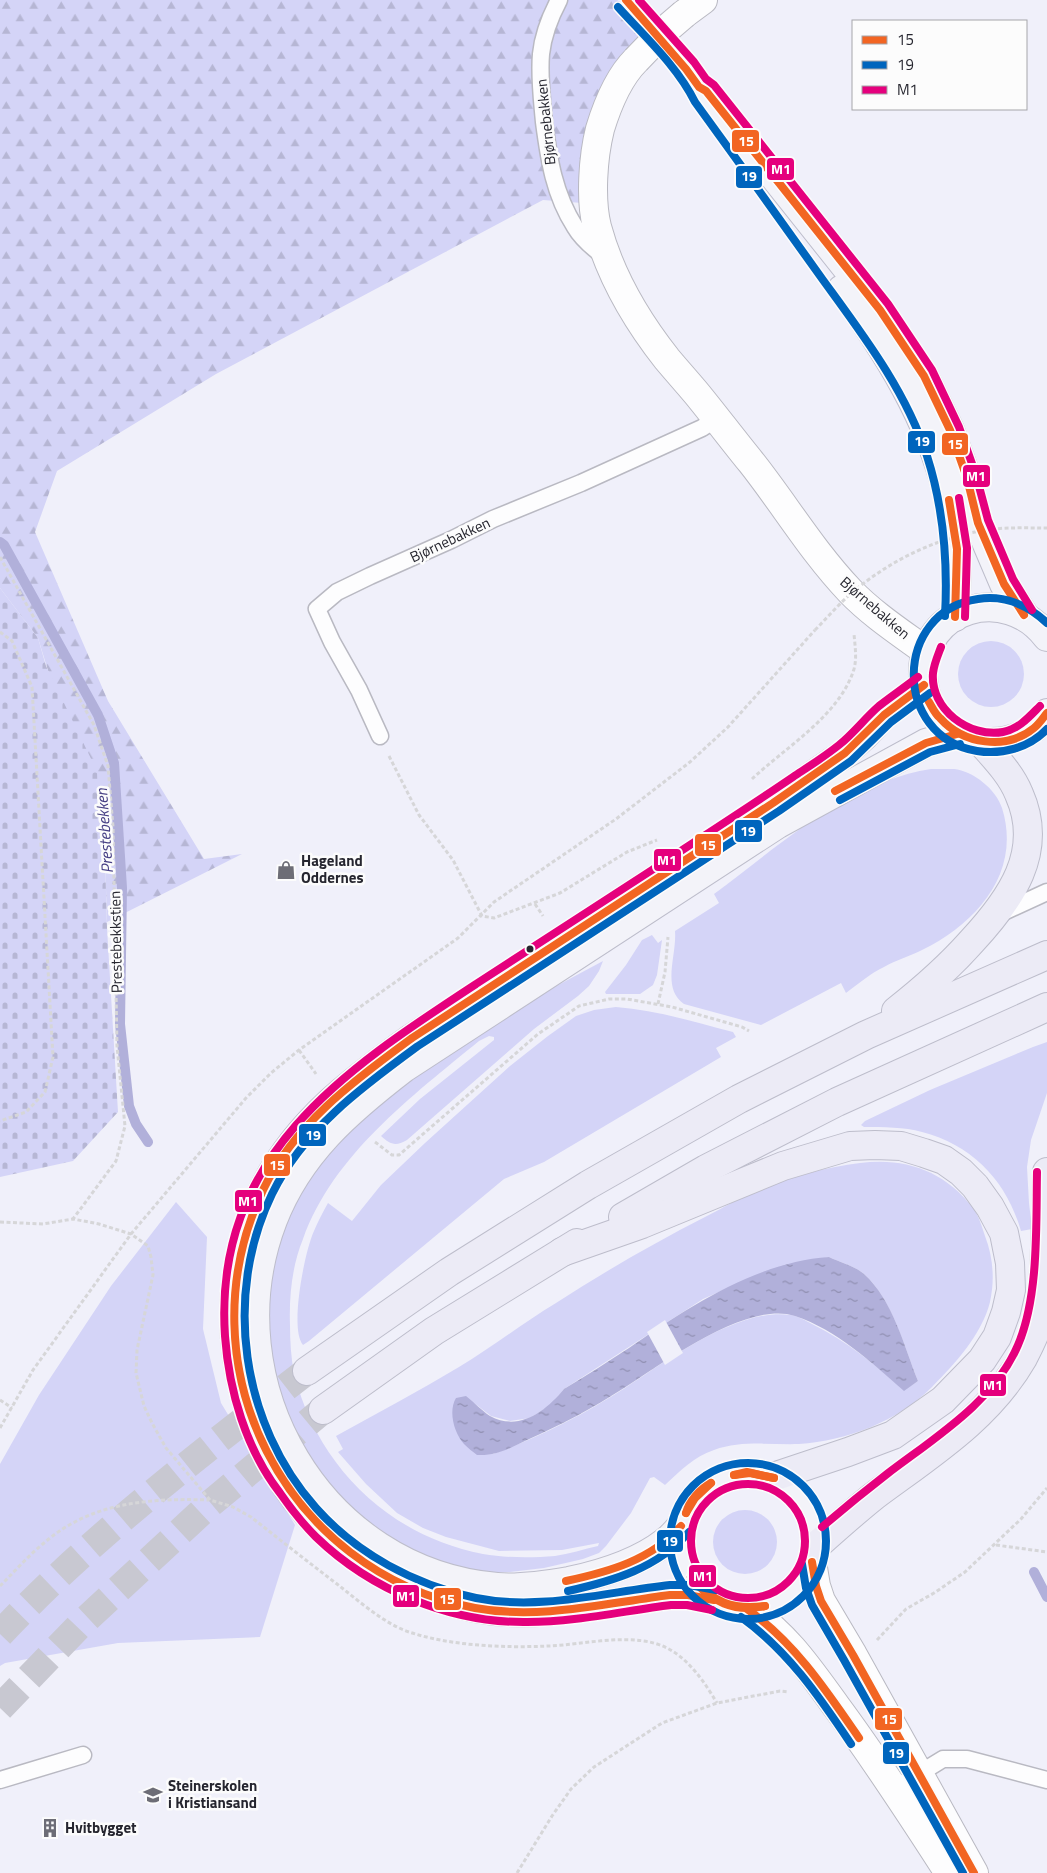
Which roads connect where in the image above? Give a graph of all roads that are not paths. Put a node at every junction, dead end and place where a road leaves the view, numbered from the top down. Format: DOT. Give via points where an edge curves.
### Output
graph roads {
  1 [pos="559,0"];
  2 [pos="694,7"];
  3 [pos="608,259"];
  4 [pos="716,419"];
  5 [pos="1024,615"];
  6 [pos="955,617"];
  7 [pos="1047,637"];
  8 [pos="927,652"];
  9 [pos="924,686"];
  10 [pos="1047,713"];
  11 [pos="380,736"];
  12 [pos="969,738"];
  13 [pos="1047,892"];
  14 [pos="995,917"];
  15 [pos="1047,955"];
  16 [pos="1047,1007"];
  17 [pos="866,1035"];
  18 [pos="1047,1172"];
  19 [pos="562,1252"];
  20 [pos="307,1371"];
  21 [pos="323,1410"];
  22 [pos="773,1477"];
  23 [pos="681,1526"];
  24 [pos="814,1554"];
  25 [pos="714,1600"];
  26 [pos="747,1609"];
  27 [pos="83,1755"];
  28 [pos="919,1775"];
  29 [pos="0,1780"];
  30 [pos="1047,1780"];
  31 [pos="894,1790"];
  32 [pos="949,1873"];
  33 [pos="974,1873"];
  1 -- 3 [label="lane, Bjørnebakken" via="549,20 541,53 540,90 550,168 575,227 590,246"];
  2 -- 3 [label="street, Bjørnebakken, bridge" via="663,32 629,67 606,111 595,150 594,189 597,225"];
  3 -- 4 [label="street, Bjørnebakken" via="641,322"];
  4 -- 8 [label="street, Bjørnebakken" via="851,592"];
  4 -- 11 [label="lane, Bjørnebakken" via="370,576 337,592 317,609"];
  5 -- 6 [label="main road" via="1007,608 989,606 971,609"];
  5 -- 6 [label="main road" via="1004,584 978,523 950,430 924,376 880,310 699,87 863,319 902,379 928,431 945,480 954,525"];
  5 -- 7 [label="main road"];
  6 -- 8 [label="main road" via="933,638"];
  8 -- 9 [label="main road" via="923,668"];
  9 -- 12 [label="main road" via="926,697 938,718"];
  9 -- 25 [label="main road" via="884,715 845,752 773,803 412,1038 354,1080 302,1131 274,1170 253,1214 239,1262 234,1310 235,1346 241,1382 255,1429 282,1481 306,1512 361,1560 426,1594 497,1612 546,1613 670,1595"];
  10 -- 12 [label="main road" via="1030,730 1015,738 998,743"];
  12 -- 14 [label="highway" via="1007,774 1020,795 1026,816 1026,855 1010,895"];
  12 -- 23 [label="main road" via="926,743 778,824 404,1068 367,1096 318,1144 292,1181 272,1222 257,1288 255,1333 261,1378 275,1422 300,1469 322,1498 354,1530 393,1555 433,1574 500,1587 544,1586 589,1577 633,1561 665,1542"];
  13 -- 14 [label="lane"];
  14 -- 17 [label="highway" via="924,989"];
  15 -- 17 [label="highway"];
  16 -- 19 [label="highway" via="837,1102 706,1169"];
  17 -- 20 [label="highway" via="738,1099 588,1184 449,1272"];
  18 -- 24 [label="highway" via="1043,1301 1037,1329 1013,1374 993,1401 952,1439 872,1498"];
  19 -- 21 [label="highway" via="434,1331"];
  19 -- 22 [label="highway" via="712,1197 783,1166 850,1146 901,1146 924,1152 944,1160 975,1186 1004,1233 1010,1263 1011,1290 1006,1312 997,1336 982,1360 943,1400 893,1435"];
  22 -- 23 [label="main road" via="744,1473 716,1481 693,1500"];
  22 -- 24 [label="main road" via="794,1490 809,1510 813,1521"];
  23 -- 25 [label="main road" via="682,1560 700,1590"];
  24 -- 26 [label="main road" via="807,1576 798,1587 775,1603"];
  24 -- 28 [label="street" via="816,1586 821,1601"];
  25 -- 26 [label="main road"];
  26 -- 31 [label="street" via="774,1628 802,1658"];
  27 -- 29 [label="lane"];
  28 -- 30 [label="lane" via="943,1759 966,1758"];
  28 -- 31 [label="lane"];
  28 -- 33 [label="street"];
  31 -- 32 [label="street"];
}
